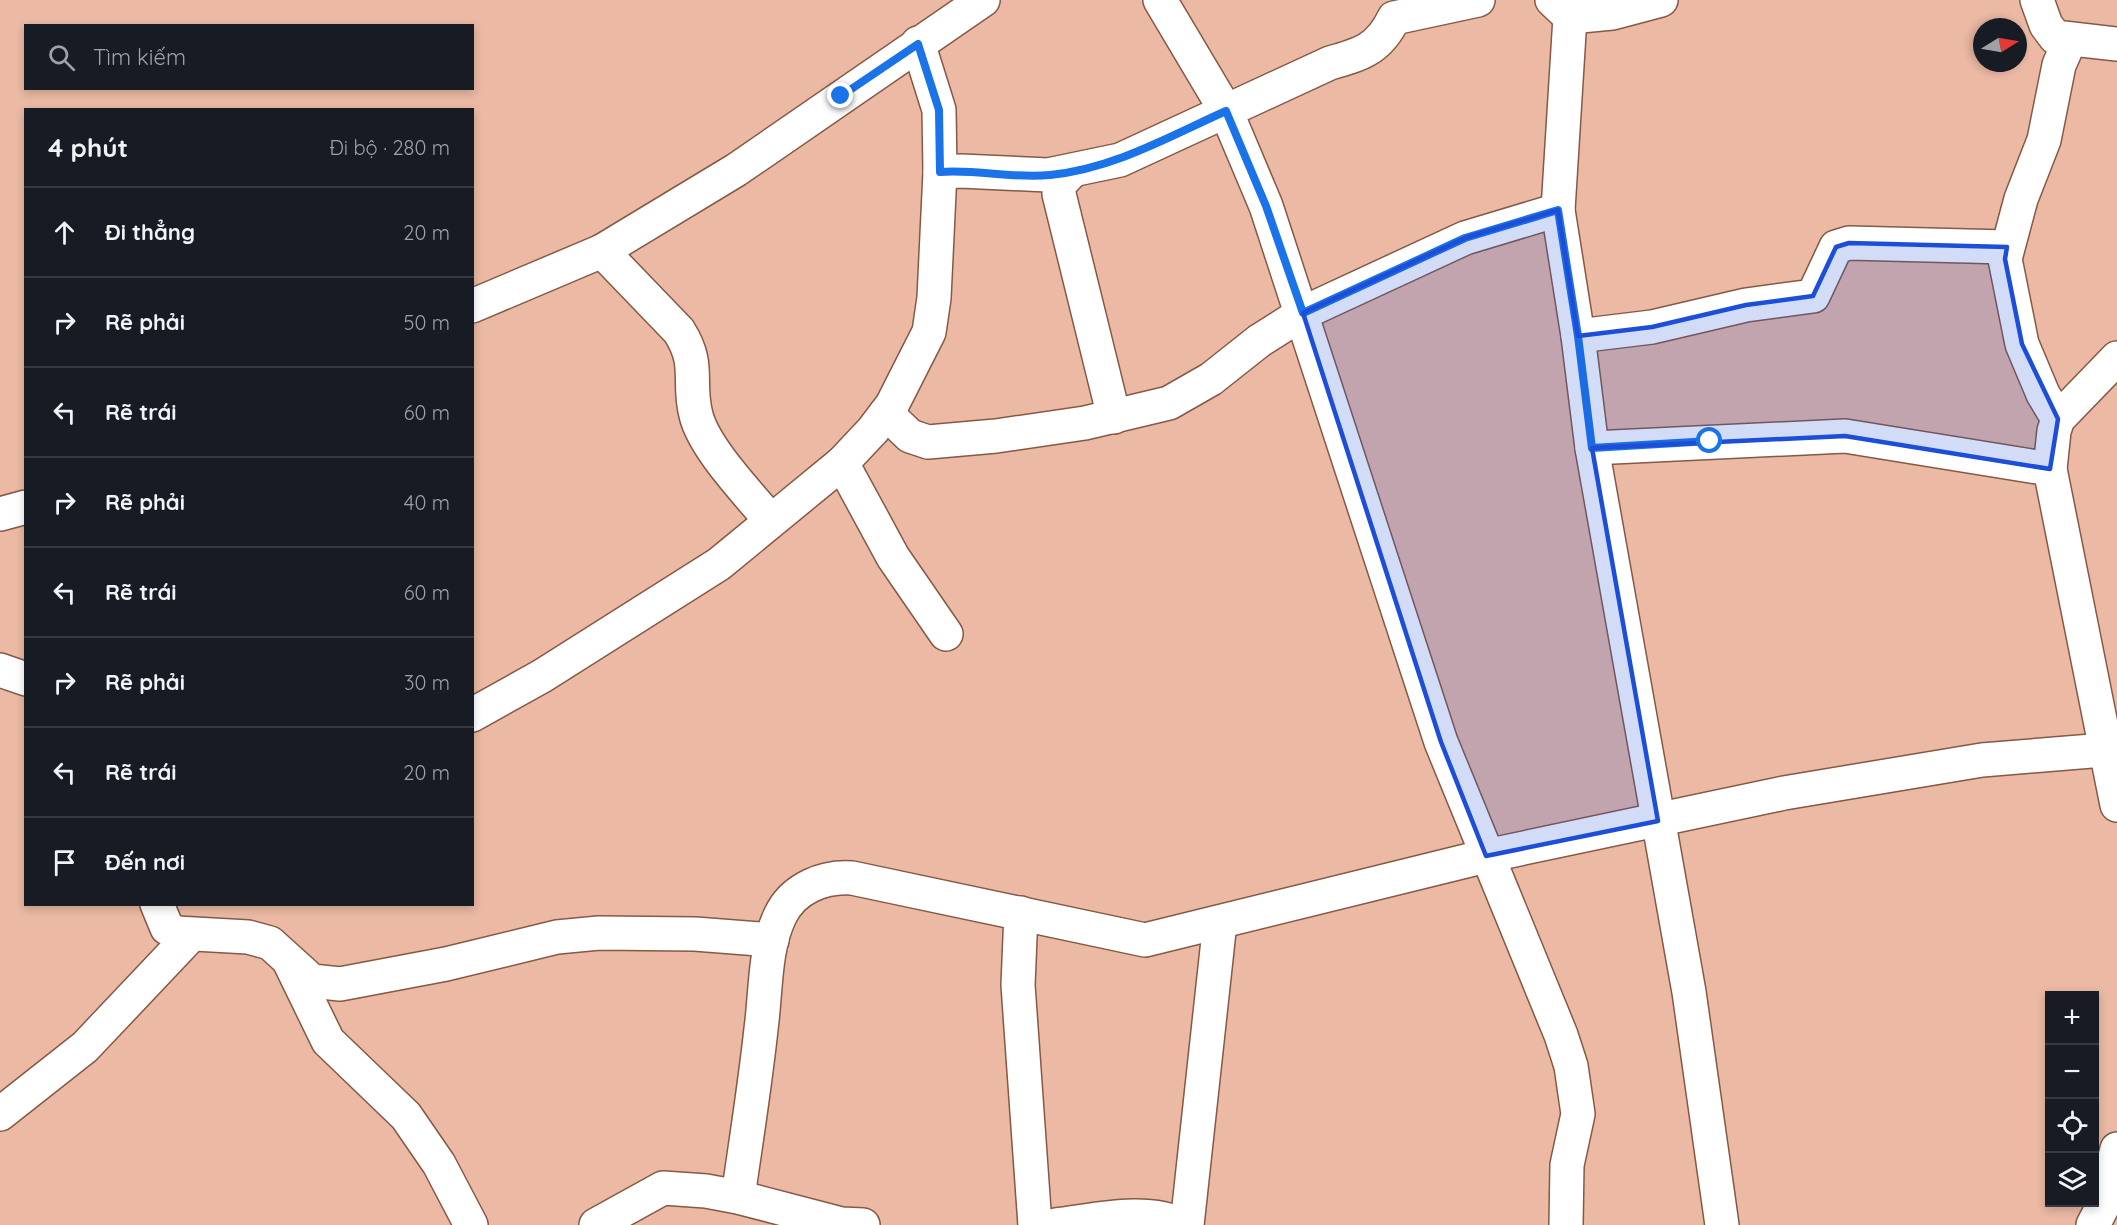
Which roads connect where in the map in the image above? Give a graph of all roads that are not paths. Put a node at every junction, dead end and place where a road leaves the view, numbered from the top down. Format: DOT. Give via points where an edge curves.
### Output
graph roads {
  1 [pos="983,0"];
  2 [pos="1160,0"];
  3 [pos="1478,0"];
  4 [pos="1661,0"];
  5 [pos="2037,0"];
  6 [pos="1561,8"];
  7 [pos="1389,9"];
  8 [pos="2070,40"];
  9 [pos="918,44"];
  10 [pos="2117,44"];
  11 [pos="1226,111"];
  12 [pos="1072,171"];
  13 [pos="940,172"];
  14 [pos="1558,210"];
  15 [pos="2007,248"];
  16 [pos="602,250"];
  17 [pos="474,305"];
  18 [pos="1303,313"];
  19 [pos="1578,336"];
  20 [pos="2113,367"];
  21 [pos="886,413"];
  22 [pos="1114,417"];
  23 [pos="2058,419"];
  24 [pos="1592,448"];
  25 [pos="842,463"];
  26 [pos="2050,469"];
  27 [pos="24,508"];
  28 [pos="0,514"];
  29 [pos="770,520"];
  30 [pos="946,634"];
  31 [pos="0,670"];
  32 [pos="24,678"];
  33 [pos="474,714"];
  34 [pos="2111,749"];
  35 [pos="2117,805"];
  36 [pos="1658,820"];
  37 [pos="1486,856"];
  38 [pos="158,906"];
  39 [pos="1021,913"];
  40 [pos="1220,922"];
  41 [pos="191,935"];
  42 [pos="772,940"];
  43 [pos="285,955"];
  44 [pos="0,1114"];
  45 [pos="2117,1149"];
  46 [pos="738,1197"];
  47 [pos="471,1225"];
  48 [pos="596,1225"];
  49 [pos="863,1225"];
  50 [pos="1035,1225"];
  51 [pos="1056,1225"];
  52 [pos="1180,1225"];
  53 [pos="1187,1225"];
  54 [pos="1566,1225"];
  55 [pos="1722,1225"];
  56 [pos="2093,1225"];
  1 -- 9 [label="street"];
  2 -- 11 [label="street"];
  3 -- 7 [label="street"];
  4 -- 6 [label="street" via="1612,13"];
  5 -- 8 [label="street" via="2055,37"];
  6 -- 14 [label="street"];
  7 -- 11 [label="street" via="1386,36 1359,54 1330,63"];
  8 -- 10 [label="street"];
  8 -- 15 [label="street" via="2059,65 2044,140"];
  9 -- 13 [label="street" via="939,110"];
  9 -- 16 [label="street" via="736,170"];
  11 -- 12 [label="street" via="1128,157"];
  11 -- 18 [label="street" via="1266,206"];
  12 -- 13 [label="street" via="1048,175"];
  12 -- 22 [label="street" via="1059,185 1059,194"];
  13 -- 21 [label="street" via="929,332"];
  14 -- 18 [label="street" via="1465,238"];
  14 -- 19 [label="street"];
  15 -- 19 [label="street" via="1849,243 1836,247 1813,296 1746,304 1652,327"];
  15 -- 23 [label="street" via="2005,259 2022,344"];
  16 -- 17 [label="street"];
  16 -- 29 [label="street" via="687,342 693,360 696,418 731,474"];
  18 -- 22 [label="street" via="1191,392 1169,403"];
  18 -- 37 [label="street" via="1441,742"];
  19 -- 24 [label="street"];
  20 -- 23 [label="street" via="2080,394"];
  21 -- 22 [label="street" via="910,436 928,442 996,436"];
  21 -- 25 [label="street"];
  23 -- 26 [label="street"];
  24 -- 26 [label="street" via="1845,436"];
  24 -- 36 [label="street"];
  25 -- 29 [label="street"];
  25 -- 30 [label="street" via="893,557"];
  26 -- 34 [label="street"];
  27 -- 28 [label="street"];
  29 -- 33 [label="street" via="719,564 542,676"];
  31 -- 32 [label="street"];
  34 -- 35 [label="street"];
  34 -- 36 [label="street" via="1924,768"];
  36 -- 37 [label="street"];
  36 -- 55 [label="street" via="1689,992"];
  37 -- 40 [label="street"];
  37 -- 54 [label="street" via="1532,961 1571,1066 1578,1114 1567,1165"];
  38 -- 41 [label="street" via="167,928"];
  39 -- 40 [label="street" via="1145,940"];
  39 -- 42 [label="street" via="831,877 802,891 780,914"];
  39 -- 50 [label="street" via="1018,985"];
  40 -- 53 [label="street"];
  41 -- 43 [label="street" via="248,937 270,943"];
  41 -- 44 [label="street" via="85,1047"];
  42 -- 43 [label="street" via="635,933 557,937 447,964 340,984 312,981"];
  42 -- 46 [label="street"];
  43 -- 47 [label="street" via="328,1041 406,1116 439,1164"];
  45 -- 56 [label="street" via="2103,1206"];
  46 -- 48 [label="street" via="663,1188"];
  46 -- 49 [label="street" via="841,1224"];
  51 -- 52 [label="street" via="1142,1216"];
}
